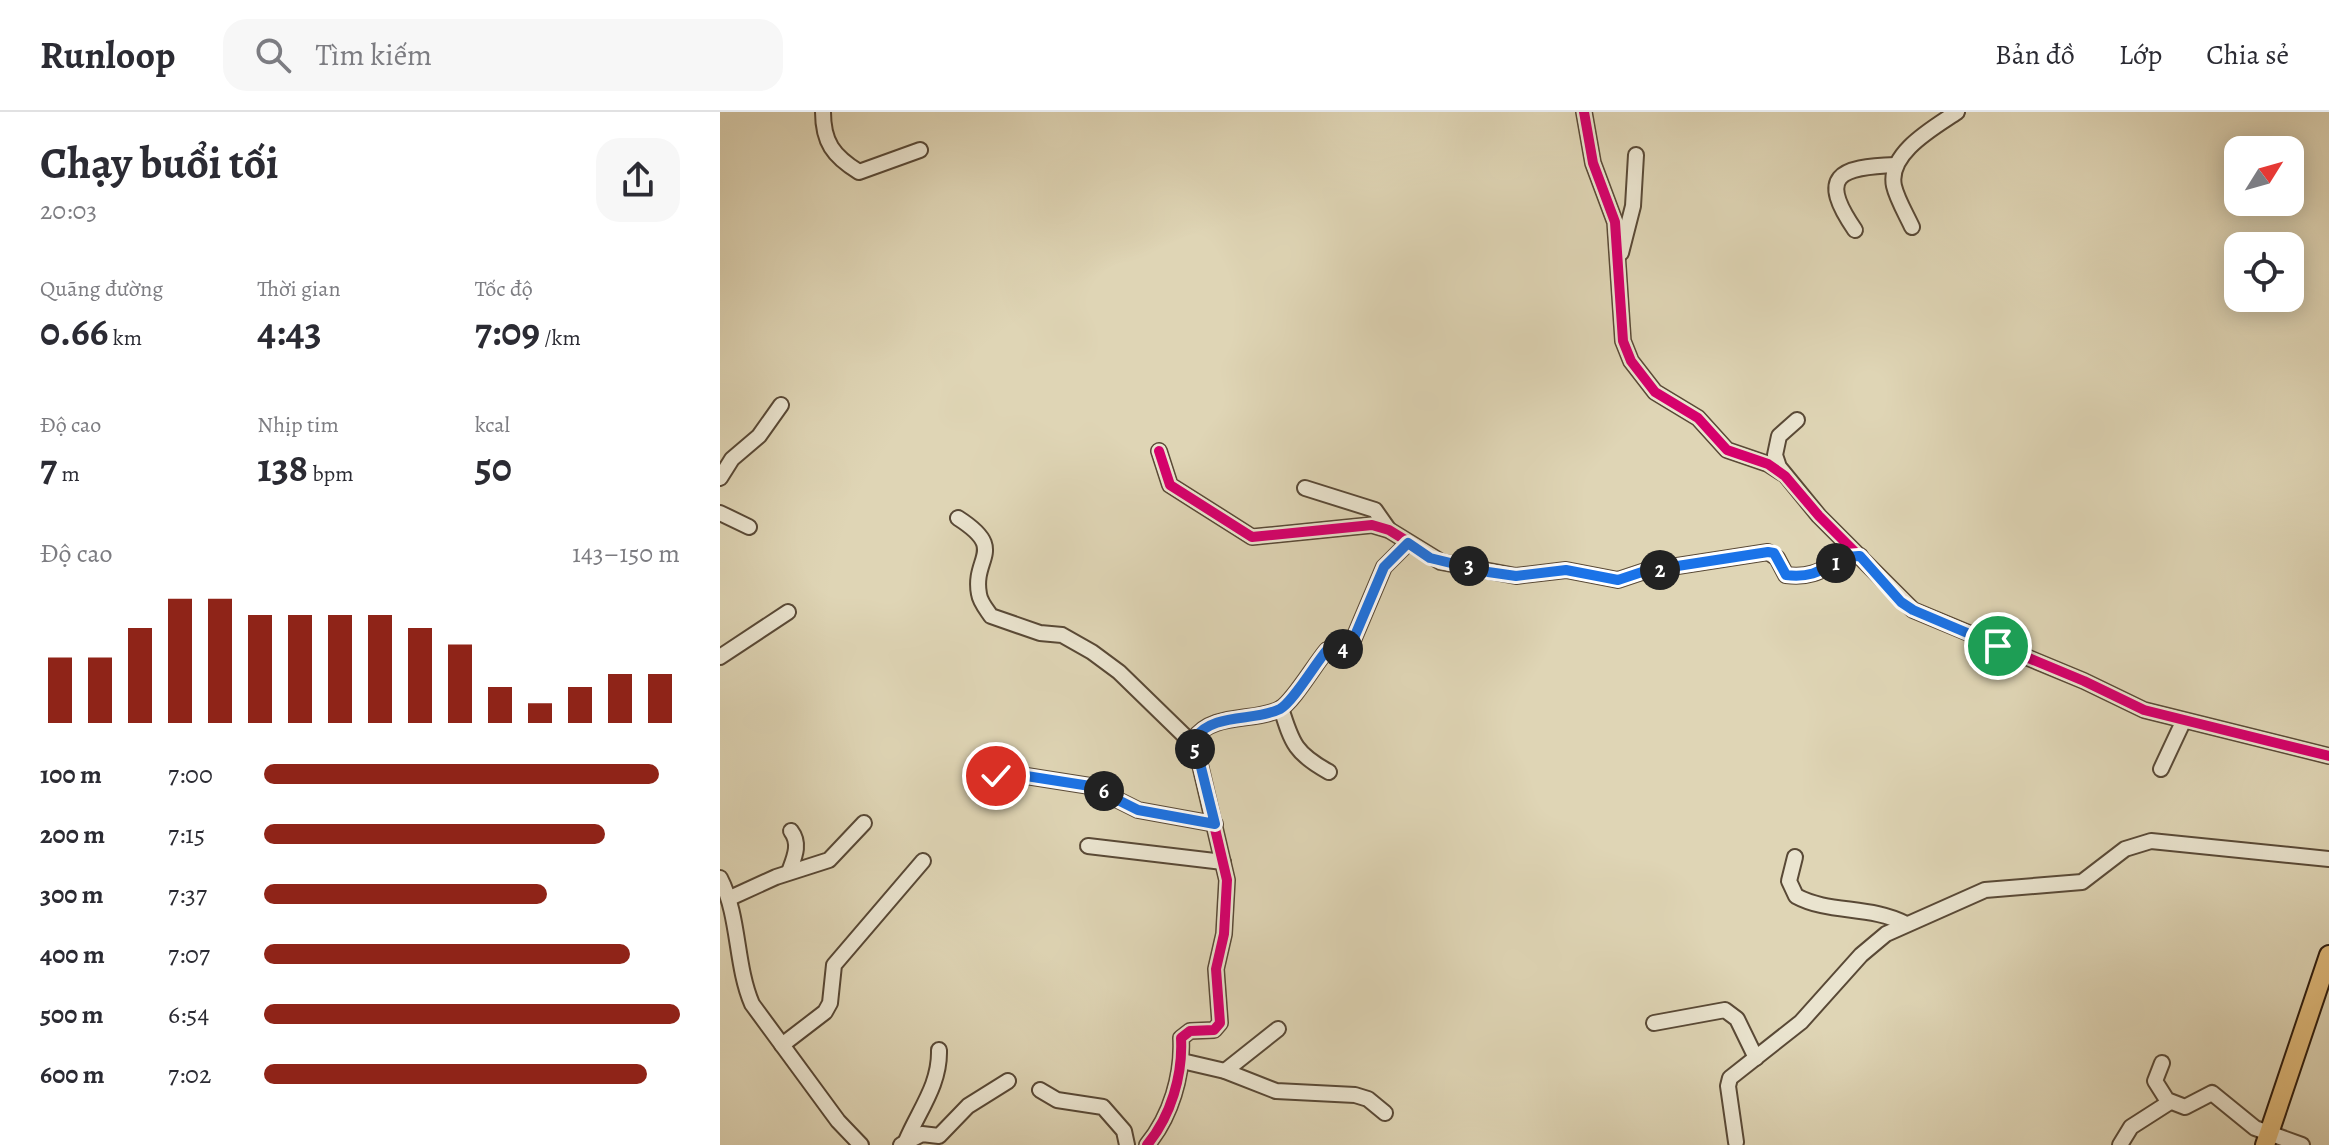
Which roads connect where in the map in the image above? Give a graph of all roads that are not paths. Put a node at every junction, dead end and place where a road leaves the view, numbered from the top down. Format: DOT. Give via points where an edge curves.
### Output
graph roads {
  1 [pos="823,112"];
  2 [pos="1584,112"];
  3 [pos="1957,112"];
  4 [pos="920,150"];
  5 [pos="1636,155"];
  6 [pos="1896,165"];
  7 [pos="1912,227"];
  8 [pos="1855,230"];
  9 [pos="1619,261"];
  10 [pos="781,405"];
  11 [pos="1797,420"];
  12 [pos="1159,451"];
  13 [pos="726,457"];
  14 [pos="1785,476"];
  15 [pos="720,478"];
  16 [pos="1305,488"];
  17 [pos="720,513"];
  18 [pos="958,518"];
  19 [pos="749,527"];
  20 [pos="1389,530"];
  21 [pos="1408,543"];
  22 [pos="1860,556"];
  23 [pos="788,612"];
  24 [pos="720,657"];
  25 [pos="1281,708"];
  26 [pos="2183,722"];
  27 [pos="1194,745"];
  28 [pos="2329,756"];
  29 [pos="2161,769"];
  30 [pos="1329,772"];
  31 [pos="996,776"];
  32 [pos="864,823"];
  33 [pos="1215,824"];
  34 [pos="791,831"];
  35 [pos="1088,846"];
  36 [pos="1795,857"];
  37 [pos="2329,859"];
  38 [pos="923,861"];
  39 [pos="1223,862"];
  40 [pos="789,872"];
  41 [pos="720,878"];
  42 [pos="730,898"];
  43 [pos="1906,924"];
  44 [pos="2329,955"];
  45 [pos="1654,1023"];
  46 [pos="1278,1029"];
  47 [pos="782,1045"];
  48 [pos="939,1050"];
  49 [pos="1756,1058"];
  50 [pos="1182,1061"];
  51 [pos="2162,1063"];
  52 [pos="1225,1071"];
  53 [pos="1008,1081"];
  54 [pos="1040,1090"];
  55 [pos="2170,1102"];
  56 [pos="1385,1113"];
  57 [pos="2267,1140"];
  58 [pos="1736,1142"];
  59 [pos="904,1143"];
  60 [pos="861,1145"];
  61 [pos="1127,1145"];
  62 [pos="1147,1145"];
  63 [pos="2120,1145"];
  64 [pos="2302,1145"];
  1 -- 4 [label="street" via="826,143 859,172"];
  2 -- 9 [label="street" via="1593,163 1615,222"];
  3 -- 6 [label="street" via="1918,140"];
  5 -- 9 [label="street" via="1633,206"];
  6 -- 7 [label="street" via="1895,187"];
  6 -- 8 [label="street" via="1859,168 1839,179 1836,197"];
  9 -- 14 [label="street" via="1623,341 1644,379 1667,402 1698,418 1727,450"];
  10 -- 13 [label="street" via="759,436"];
  11 -- 14 [label="street" via="1775,445"];
  12 -- 20 [label="street" via="1170,485 1252,537 1372,525"];
  13 -- 15 [label="street"];
  14 -- 22 [label="street"];
  16 -- 20 [label="street" via="1375,510"];
  17 -- 19 [label="street"];
  18 -- 27 [label="street" via="978,530 984,544 978,596 991,616 1062,635 1092,652"];
  20 -- 21 [label="street"];
  21 -- 22 [label="street" via="1430,558 1488,572 1516,576 1566,570 1618,580 1768,552 1774,553 1786,575 1808,578"];
  21 -- 25 [label="street" via="1384,567 1351,645 1327,650"];
  22 -- 26 [label="street" via="1913,610"];
  23 -- 24 [label="street"];
  25 -- 27 [label="street" via="1207,728 1198,733"];
  25 -- 30 [label="street" via="1295,748"];
  26 -- 28 [label="street"];
  26 -- 29 [label="street"];
  27 -- 33 [label="street"];
  31 -- 33 [label="street" via="1090,786 1138,810"];
  32 -- 40 [label="street" via="829,860"];
  33 -- 39 [label="street"];
  34 -- 40 [label="street" via="796,850"];
  35 -- 39 [label="street"];
  36 -- 43 [label="street" via="1789,881 1796,896 1819,905 1876,912"];
  37 -- 43 [label="street" via="2151,841 2125,849 2082,882 1985,890"];
  38 -- 47 [label="street" via="834,965 825,1012"];
  39 -- 50 [label="street" via="1227,897 1216,969 1220,1023 1214,1030 1185,1033"];
  40 -- 42 [label="street"];
  41 -- 42 [label="street"];
  42 -- 47 [label="street" via="744,984"];
  43 -- 49 [label="street" via="1872,943 1801,1022"];
  44 -- 57 [label="main road"];
  45 -- 49 [label="street" via="1725,1010 1737,1019"];
  46 -- 52 [label="street"];
  47 -- 60 [label="street"];
  48 -- 59 [label="street" via="934,1087"];
  49 -- 58 [label="street" via="1730,1078 1728,1086"];
  50 -- 52 [label="street"];
  50 -- 62 [label="street" via="1169,1106"];
  51 -- 55 [label="street" via="2155,1081"];
  52 -- 56 [label="street" via="1276,1091 1355,1095"];
  53 -- 59 [label="street" via="968,1106 939,1136 922,1134"];
  54 -- 61 [label="street" via="1057,1100 1103,1107 1124,1131"];
  55 -- 57 [label="street" via="2185,1107 2212,1093"];
  55 -- 63 [label="street" via="2131,1127"];
  57 -- 64 [label="street"];
}
